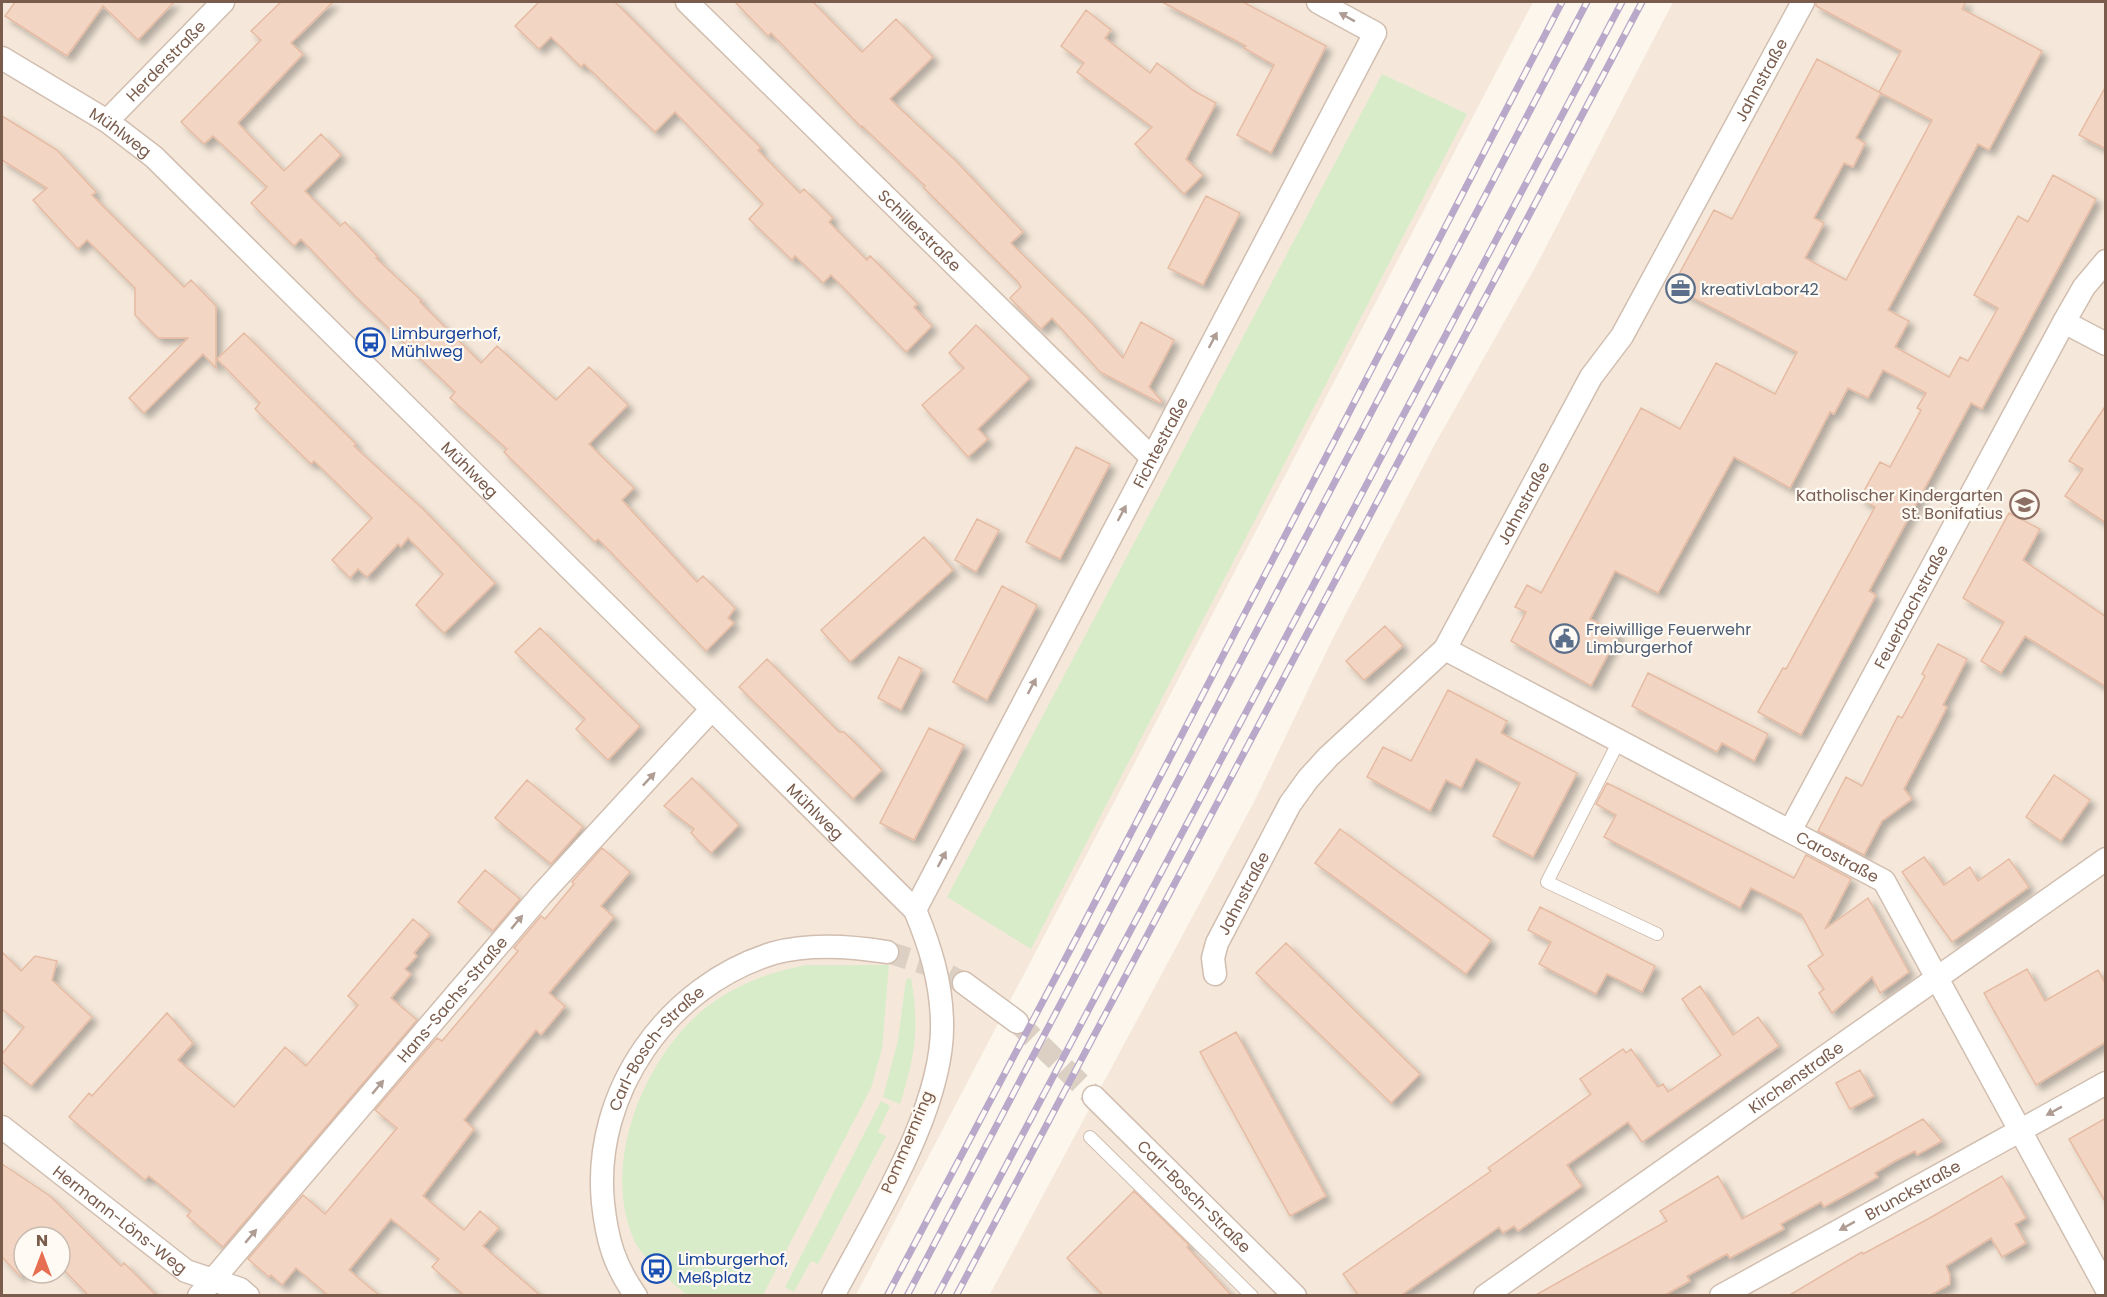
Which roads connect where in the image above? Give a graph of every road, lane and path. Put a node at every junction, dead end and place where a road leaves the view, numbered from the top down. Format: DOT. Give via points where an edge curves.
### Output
graph roads {
  1 [pos="223,2"];
  2 [pos="687,2"];
  3 [pos="1318,2"];
  4 [pos="1803,2"];
  5 [pos="2,58"];
  6 [pos="107,121"];
  7 [pos="2106,261"];
  8 [pos="2064,322"];
  9 [pos="2106,344"];
  10 [pos="1152,457"];
  11 [pos="1445,649"];
  12 [pos="712,709"];
  13 [pos="1619,741"];
  14 [pos="1790,831"];
  15 [pos="2106,859"];
  16 [pos="915,910"];
  17 [pos="1657,934"];
  18 [pos="887,952"];
  19 [pos="1215,974"];
  20 [pos="1939,978"];
  21 [pos="964,983"];
  22 [pos="1017,1022"];
  23 [pos="2106,1083"];
  24 [pos="1094,1097"];
  25 [pos="2,1127"];
  26 [pos="2020,1131"];
  27 [pos="1090,1137"];
  28 [pos="206,1288"];
  29 [pos="2106,1288"];
  30 [pos="248,1296"];
  31 [pos="636,1296"];
  32 [pos="833,1296"];
  33 [pos="1252,1296"];
  34 [pos="1295,1296"];
  35 [pos="1485,1296"];
  36 [pos="1721,1296"];
  1 -- 6 [label="street, Herderstraße"];
  2 -- 10 [label="street, Schillerstraße"];
  10 -- 3 [label="street, Fichtestraße, one-way" via="1375,33"];
  4 -- 11 [label="street, Jahnstraße" via="1623,336 1592,377"];
  5 -- 6 [label="street, Mühlweg"];
  6 -- 12 [label="street, Mühlweg" via="154,157"];
  7 -- 8 [label="street, Feuerbachstraße" via="2084,287"];
  8 -- 9 [label="street"];
  8 -- 14 [label="street, Feuerbachstraße"];
  16 -- 10 [label="street, Fichtestraße, one-way"];
  11 -- 13 [label="street, Carostraße"];
  11 -- 19 [label="street, Jahnstraße" via="1328,757 1290,804 1217,943 1213,958"];
  12 -- 16 [label="street, Mühlweg"];
  28 -- 12 [label="street, Hans-Sachs-Straße, one-way" via="541,895"];
  13 -- 14 [label="street, Carostraße"];
  13 -- 17 [label="lane" via="1547,882"];
  14 -- 20 [label="street, Carostraße" via="1884,881"];
  15 -- 20 [label="street, Kirchenstraße"];
  16 -- 32 [label="street, Pommernring" via="929,944 939,986 942,1023 938,1065 926,1107 903,1161"];
  18 -- 31 [label="street, Carl-Bosch-Straße" via="817,947 775,953 736,969 697,992 664,1023 635,1061 618,1096 605,1141 602,1187 606,1227 619,1272"];
  20 -- 26 [label="street, Carostraße"];
  20 -- 35 [label="street, Kirchenstraße"];
  21 -- 22 [label="street"];
  23 -- 26 [label="street, Brunckstraße, one-way"];
  24 -- 34 [label="street, Carl-Bosch-Straße"];
  25 -- 28 [label="street, Hermann-Löns-Weg"];
  26 -- 29 [label="street, Carostraße"];
  26 -- 36 [label="street, Brunckstraße, one-way"];
  27 -- 33 [label="lane, Carl-Bosch-Straße"];
  28 -- 30 [label="street, Hermann-Löns-Weg" via="240,1289"];
}
